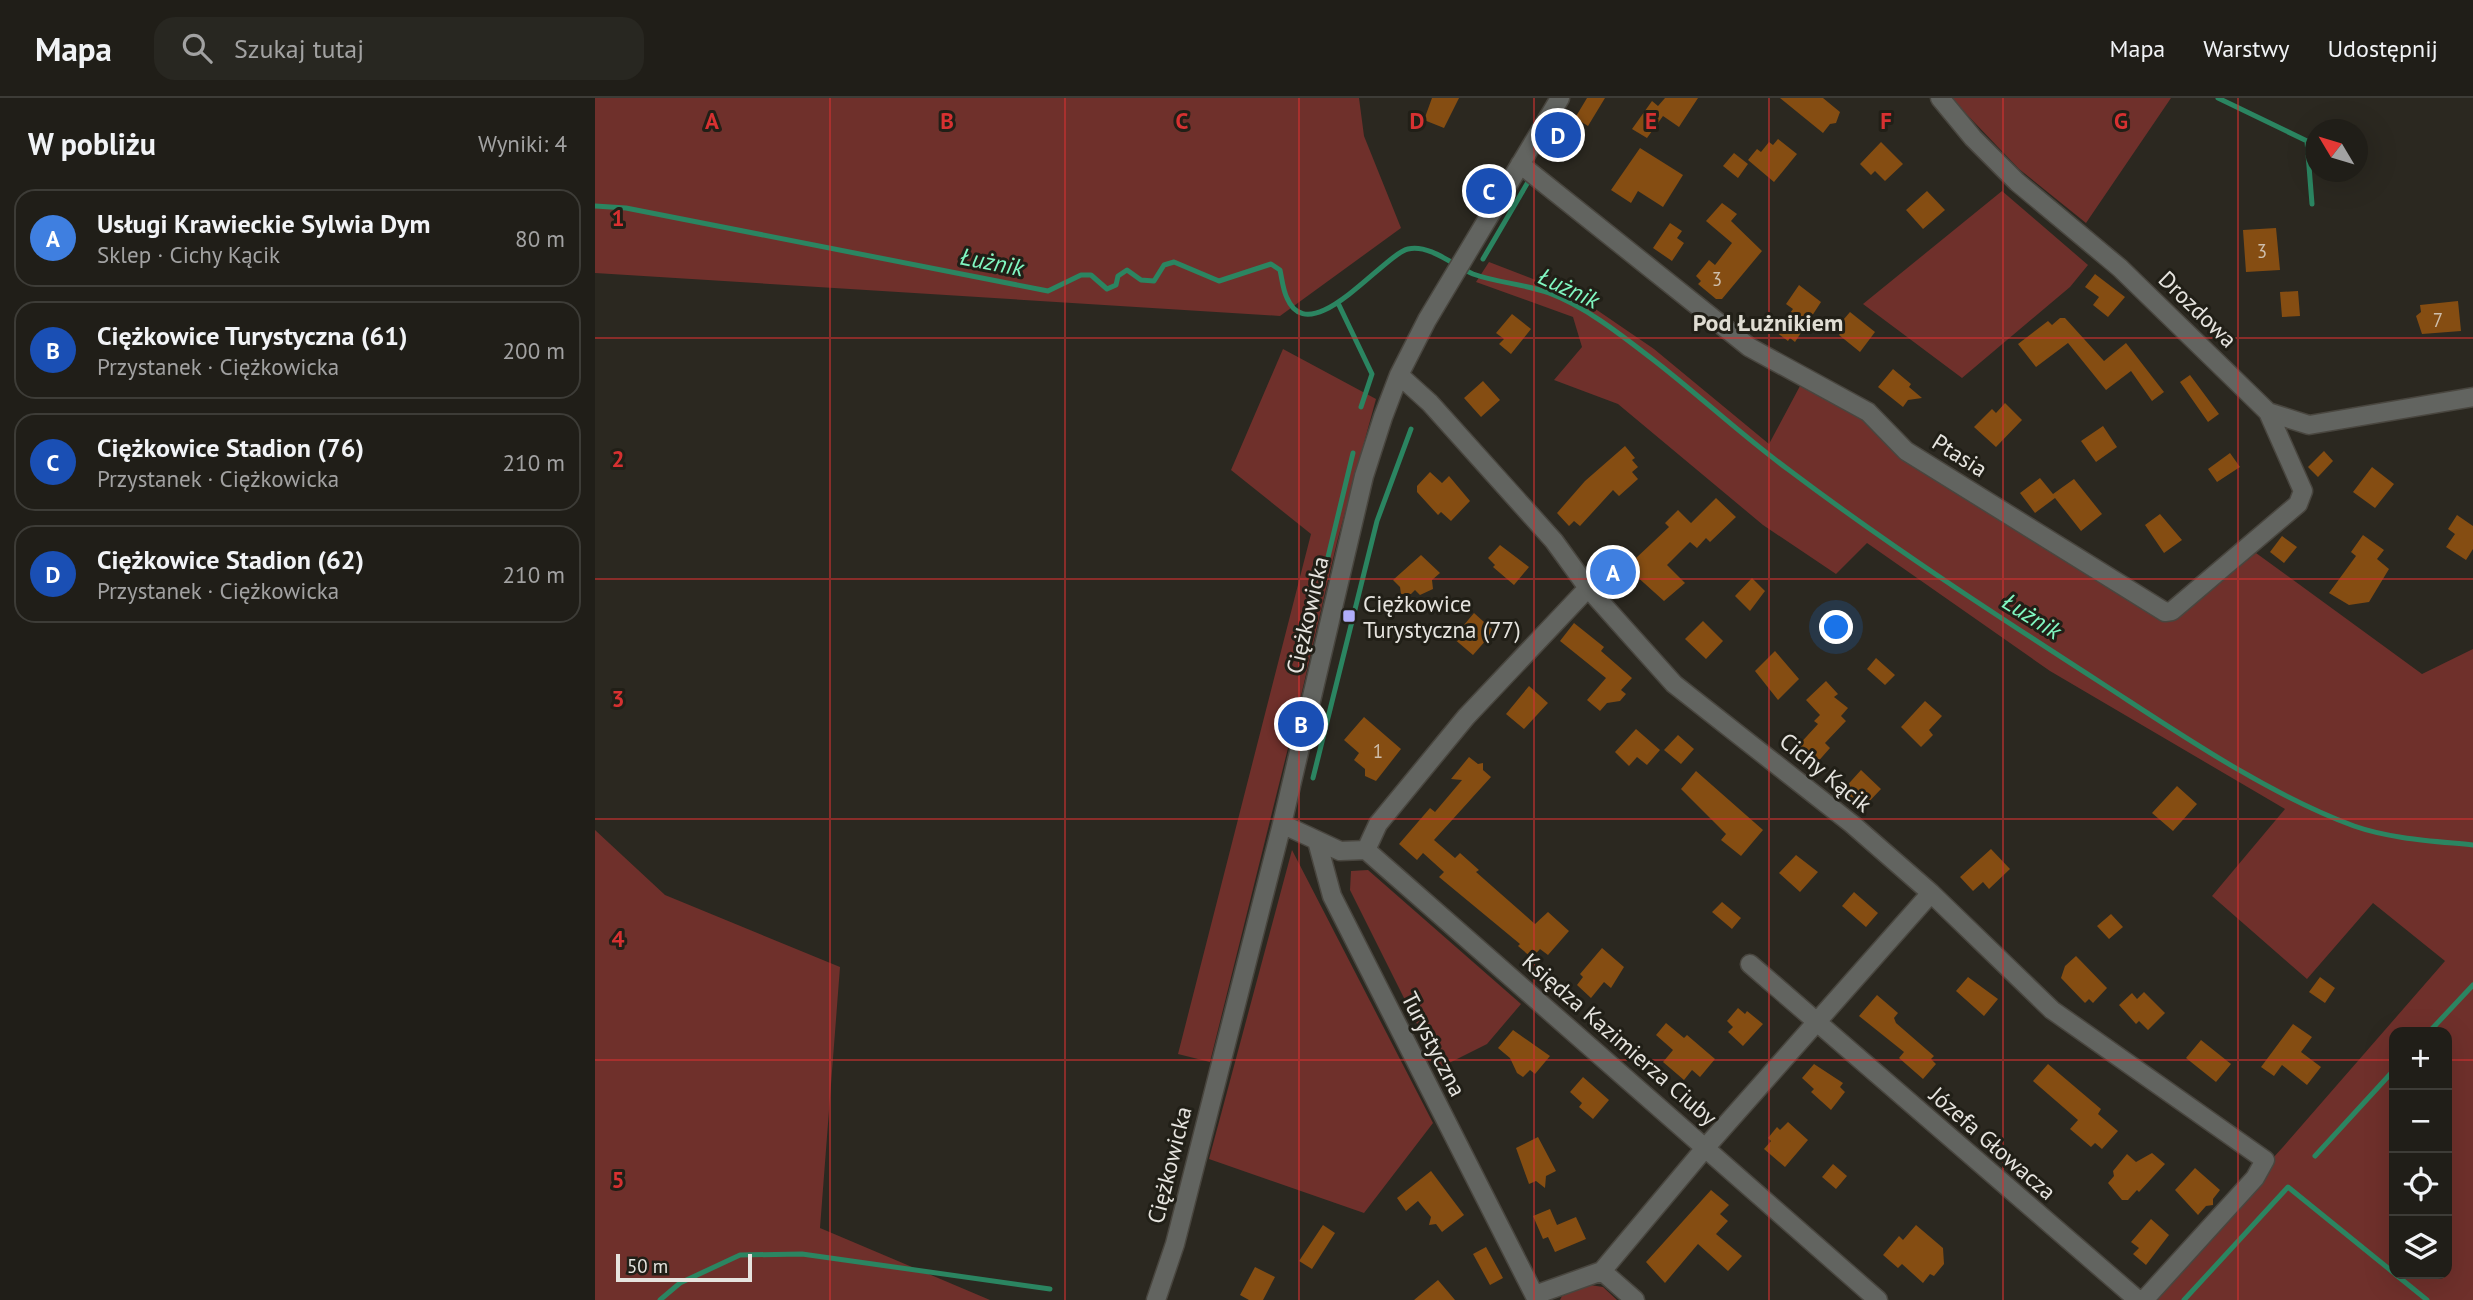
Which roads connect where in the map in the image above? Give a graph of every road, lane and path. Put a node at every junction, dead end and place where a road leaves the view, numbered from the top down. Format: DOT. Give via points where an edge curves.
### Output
graph roads {
  1 [pos="1560,98"];
  2 [pos="1940,98"];
  3 [pos="1520,164"];
  4 [pos="1399,375"];
  5 [pos="2473,397"];
  6 [pos="2268,412"];
  7 [pos="1588,588"];
  8 [pos="1282,824"];
  9 [pos="1317,841"];
  10 [pos="1367,850"];
  11 [pos="1931,892"];
  12 [pos="1749,964"];
  13 [pos="1816,1022"];
  14 [pos="1706,1147"];
  15 [pos="1602,1271"];
  16 [pos="1536,1298"];
  17 [pos="1156,1300"];
  18 [pos="1635,1300"];
  19 [pos="1878,1300"];
  20 [pos="2139,1300"];
  21 [pos="2144,1300"];
  1 -- 3 [label="street, Ciężkowicka"];
  2 -- 6 [label="street, Drozdowa" via="2017,183 2120,268"];
  3 -- 4 [label="street, Ciężkowicka"];
  3 -- 6 [label="street, Ptasia" via="1749,347 1868,412 1906,450 2165,612 2172,611 2298,504 2303,491"];
  4 -- 7 [label="street, Cichy Kącik" via="1430,403 1554,541"];
  4 -- 8 [label="street, Ciężkowicka" via="1364,476"];
  5 -- 6 [label="street, Drozdowa" via="2309,425"];
  7 -- 10 [label="street" via="1467,717 1378,824"];
  7 -- 11 [label="street, Cichy Kącik" via="1674,684"];
  8 -- 9 [label="street"];
  8 -- 17 [label="street, Ciężkowicka" via="1175,1244"];
  9 -- 10 [label="street" via="1340,851"];
  9 -- 16 [label="street, Turystyczna" via="1332,896"];
  10 -- 14 [label="street, Księdza Kazimierza Ciuby"];
  11 -- 13 [label="street"];
  11 -- 21 [label="street, Cichy Kącik" via="2052,1010 2265,1160 2255,1178"];
  12 -- 13 [label="street, Józefa Głowacza"];
  13 -- 14 [label="street"];
  13 -- 20 [label="street, Józefa Głowacza"];
  14 -- 15 [label="street"];
  14 -- 19 [label="street, Księdza Kazimierza Ciuby"];
  15 -- 16 [label="street"];
  15 -- 18 [label="street"];
}
